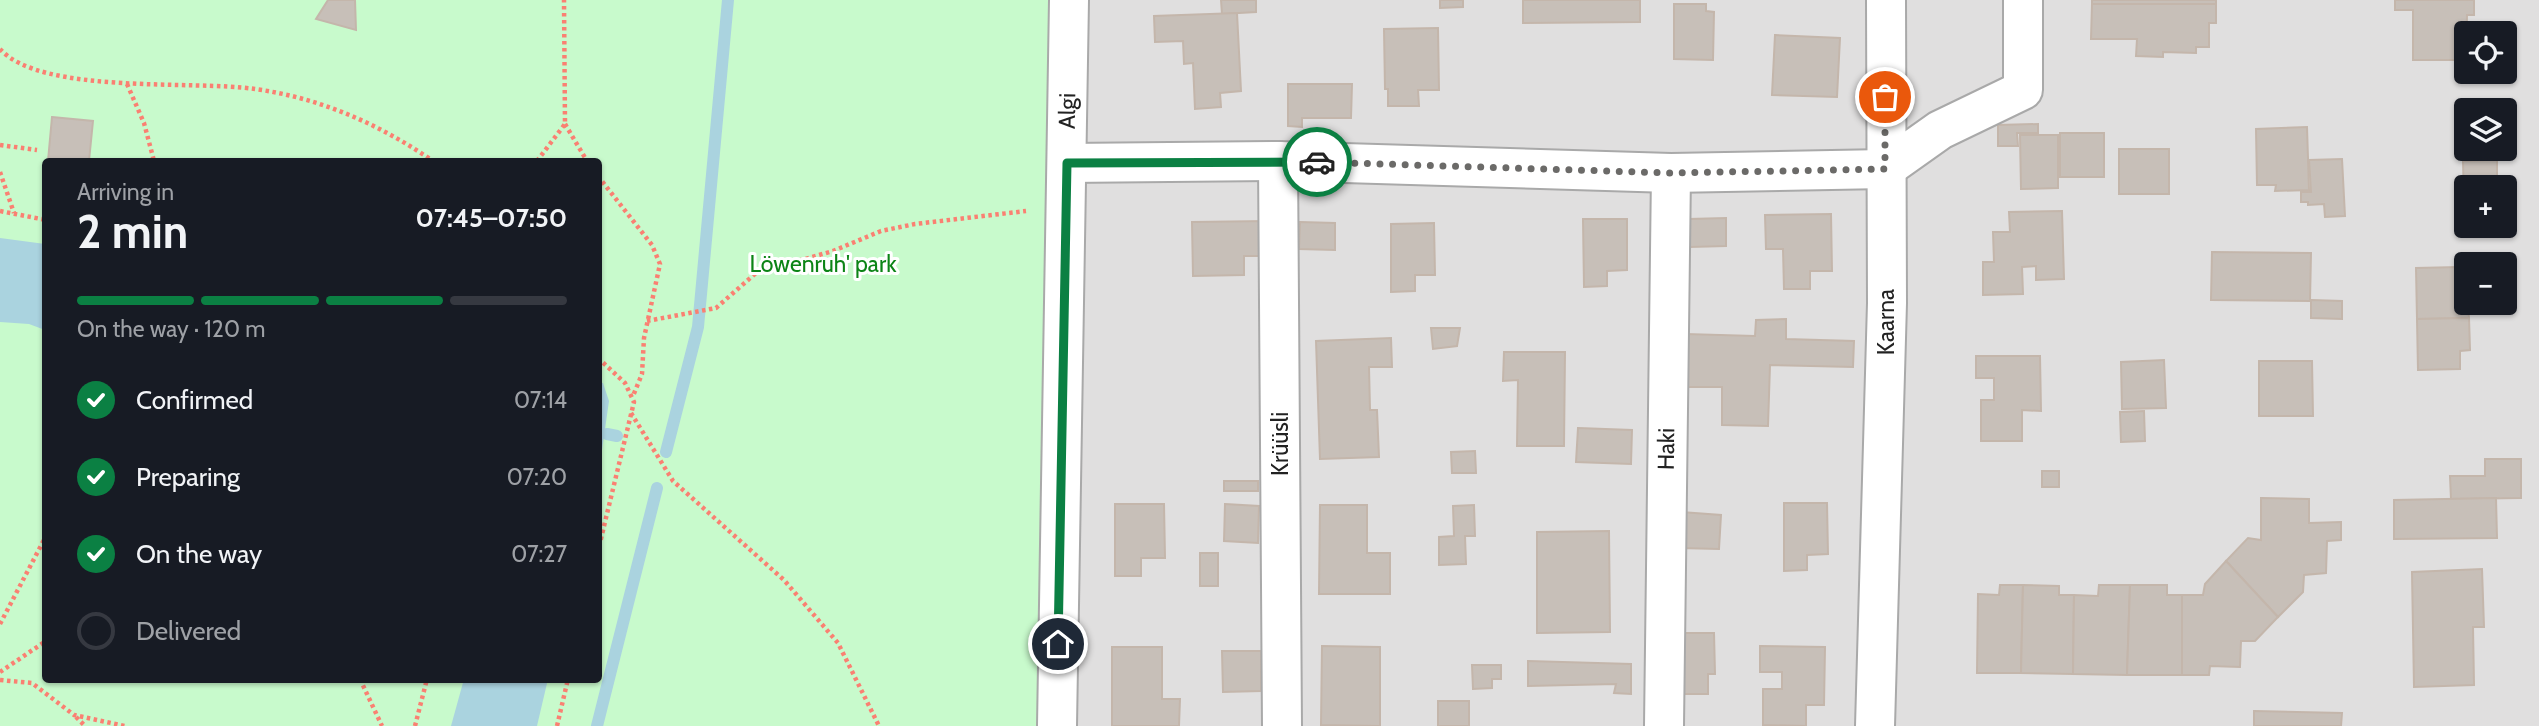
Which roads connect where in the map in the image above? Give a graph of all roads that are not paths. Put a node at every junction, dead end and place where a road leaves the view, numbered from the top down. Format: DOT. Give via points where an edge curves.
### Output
graph roads {
  1 [pos="1069,0"];
  2 [pos="1886,0"];
  3 [pos="2023,0"];
  4 [pos="1278,161"];
  5 [pos="1067,163"];
  6 [pos="1885,169"];
  7 [pos="1671,173"];
  8 [pos="1057,726"];
  9 [pos="1282,726"];
  10 [pos="1664,726"];
  11 [pos="1875,726"];
  1 -- 5 [label="street, Algi"];
  2 -- 6 [label="street, Kaarna"];
  3 -- 6 [label="street" via="2023,90 1940,130"];
  4 -- 5 [label="street"];
  4 -- 7 [label="street"];
  4 -- 9 [label="street, Krüüsli"];
  5 -- 8 [label="street, Algi"];
  6 -- 7 [label="street"];
  6 -- 11 [label="street, Kaarna" via="1887,330"];
  7 -- 10 [label="street, Haki"];
}
